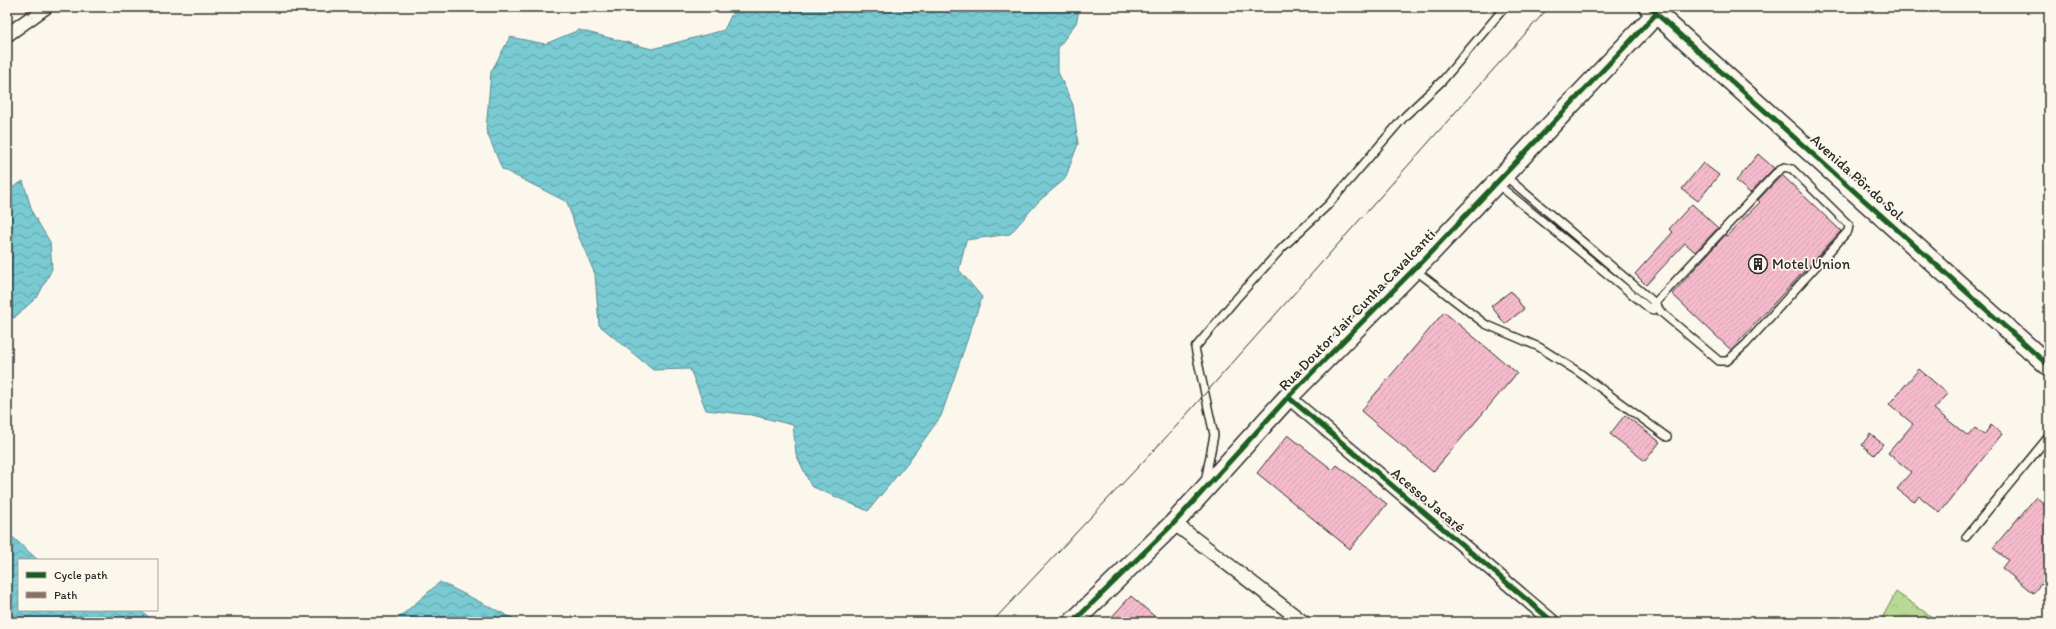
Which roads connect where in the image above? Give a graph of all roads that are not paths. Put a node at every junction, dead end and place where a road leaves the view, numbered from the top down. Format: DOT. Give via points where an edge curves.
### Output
graph roads {
  1 [pos="46,7"];
  2 [pos="1505,7"];
  3 [pos="1652,10"];
  4 [pos="7,35"];
  5 [pos="1500,179"];
  6 [pos="1414,269"];
  7 [pos="1655,303"];
  8 [pos="1650,309"];
  9 [pos="1661,312"];
  10 [pos="2049,366"];
  11 [pos="1288,397"];
  12 [pos="2049,436"];
  13 [pos="1667,437"];
  14 [pos="1204,488"];
  15 [pos="1174,523"];
  16 [pos="1966,537"];
  17 [pos="1073,622"];
  18 [pos="1303,622"];
  19 [pos="1553,622"];
  1 -- 4 [label="street"];
  2 -- 14 [label="lane" via="1443,80 1405,116 1328,205 1273,258 1195,348 1214,434"];
  3 -- 5 [label="street, Rua Doutor Jair Cunha Cavalcanti"];
  3 -- 10 [label="street, Avenida Pôr do Sol"];
  5 -- 6 [label="street, Rua Doutor Jair Cunha Cavalcanti"];
  5 -- 7 [label="lane"];
  5 -- 8 [label="lane"];
  6 -- 11 [label="street, Rua Doutor Jair Cunha Cavalcanti"];
  6 -- 13 [label="lane" via="1485,324 1539,347 1577,371"];
  7 -- 8 [label="lane"];
  7 -- 9 [label="lane"];
  7 -- 9 [label="lane" via="1784,167 1792,169 1849,225 1848,231 1746,344 1727,361 1719,361"];
  8 -- 9 [label="lane"];
  11 -- 14 [label="street, Rua Doutor Jair Cunha Cavalcanti"];
  11 -- 19 [label="street, Acesso Jacaré"];
  12 -- 16 [label="lane"];
  14 -- 15 [label="street, Rua Doutor Jair Cunha Cavalcanti"];
  15 -- 17 [label="street, Rua Doutor Jair Cunha Cavalcanti"];
  15 -- 18 [label="street"];
}
